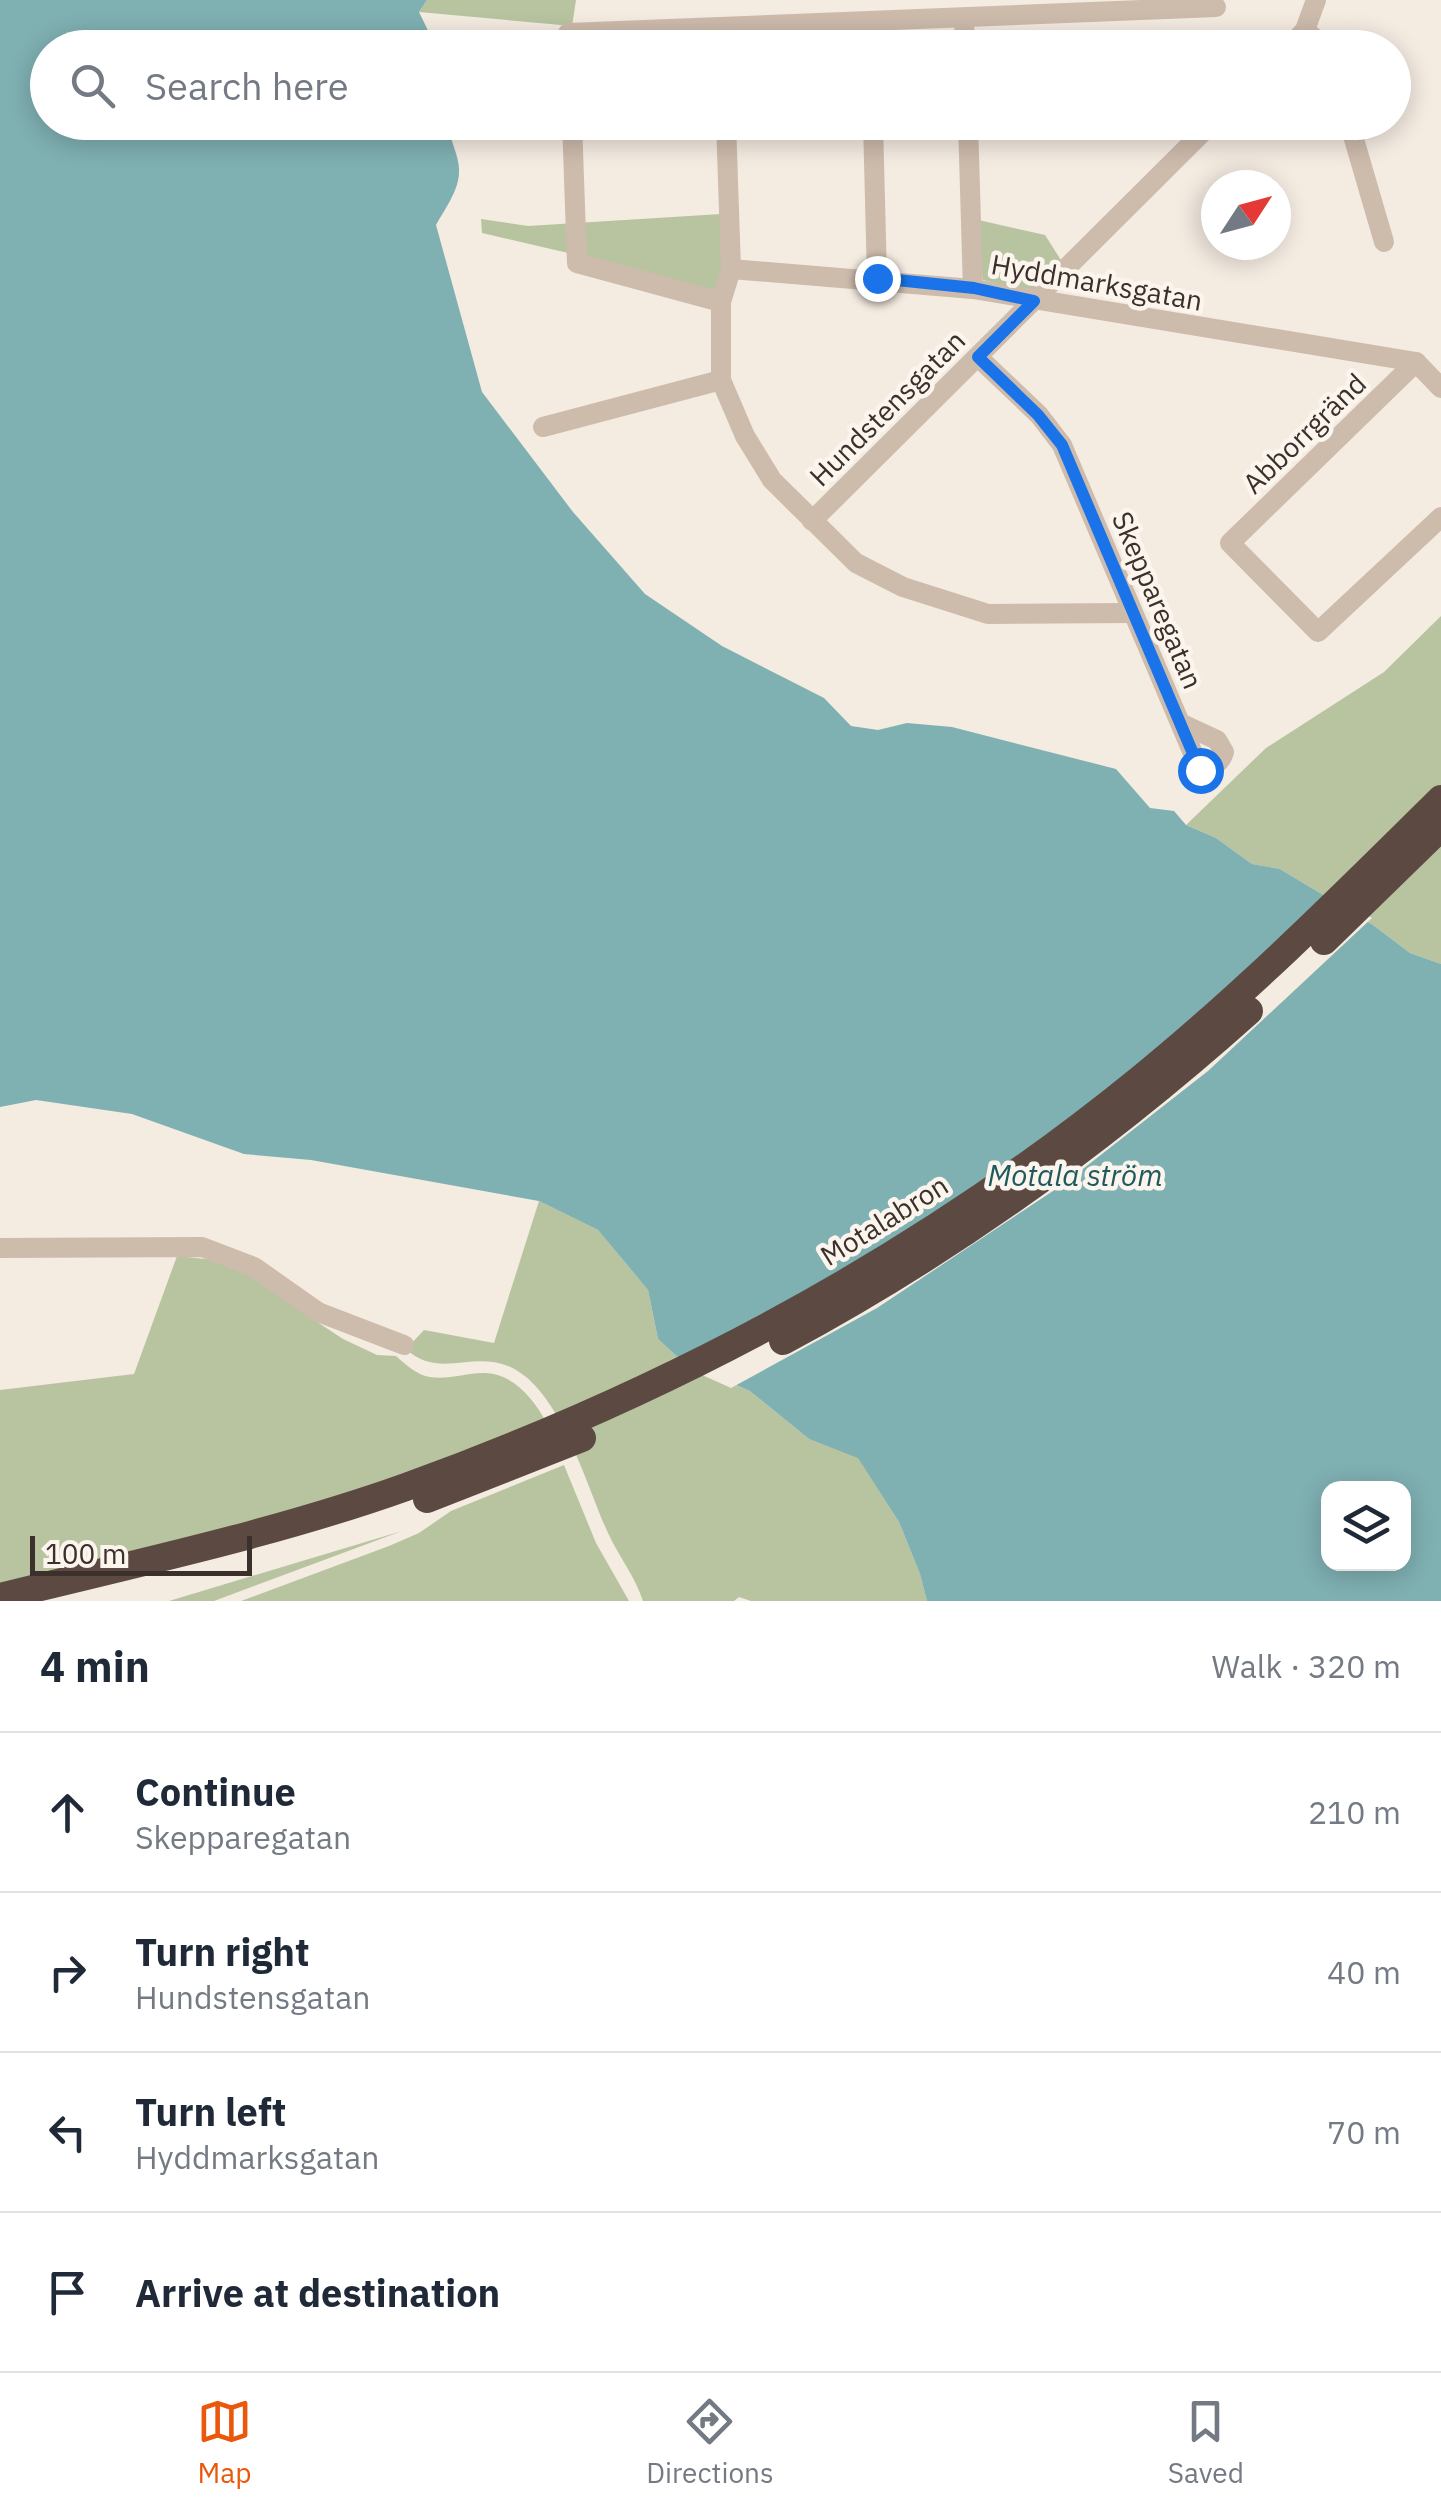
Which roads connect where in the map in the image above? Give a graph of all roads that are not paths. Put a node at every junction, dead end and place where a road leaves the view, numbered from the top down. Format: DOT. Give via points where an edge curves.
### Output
graph roads {
  1 [pos="1316,0"];
  2 [pos="1216,7"];
  3 [pos="964,19"];
  4 [pos="870,22"];
  5 [pos="792,30"];
  6 [pos="870,30"];
  7 [pos="964,30"];
  8 [pos="1305,30"];
  9 [pos="573,140"];
  10 [pos="727,140"];
  11 [pos="873,140"];
  12 [pos="969,140"];
  13 [pos="1195,140"];
  14 [pos="1354,140"];
  15 [pos="1384,242"];
  16 [pos="731,269"];
  17 [pos="877,278"];
  18 [pos="974,288"];
  19 [pos="1034,301"];
  20 [pos="722,302"];
  21 [pos="978,357"];
  22 [pos="1416,362"];
  23 [pos="721,380"];
  24 [pos="1441,388"];
  25 [pos="543,428"];
  26 [pos="1441,516"];
  27 [pos="812,521"];
  28 [pos="1131,613"];
  29 [pos="1180,723"];
  30 [pos="1441,799"];
  31 [pos="1441,827"];
  32 [pos="0,1248"];
  33 [pos="404,1345"];
  34 [pos="491,1465"];
  35 [pos="0,1597"];
  36 [pos="63,1601"];
  1 -- 8 [label="street"];
  2 -- 3 [label="street"];
  3 -- 4 [label="street"];
  3 -- 7 [label="street"];
  4 -- 5 [label="street"];
  4 -- 6 [label="street"];
  9 -- 20 [label="street" via="577,263"];
  10 -- 16 [label="street"];
  11 -- 17 [label="street"];
  12 -- 18 [label="street"];
  13 -- 19 [label="street, Hundstensgatan"];
  14 -- 15 [label="street"];
  16 -- 17 [label="street, Hyddmarksgatan"];
  16 -- 20 [label="street"];
  17 -- 18 [label="street, Hyddmarksgatan"];
  18 -- 19 [label="street, Hyddmarksgatan"];
  19 -- 21 [label="street, Hundstensgatan"];
  19 -- 22 [label="street, Hyddmarksgatan"];
  20 -- 23 [label="street"];
  21 -- 27 [label="street, Hundstensgatan"];
  21 -- 28 [label="street, Skepparegatan" via="1062,445"];
  22 -- 24 [label="street"];
  22 -- 26 [label="street, Abborrgränd" via="1230,543 1318,632"];
  23 -- 25 [label="street"];
  23 -- 27 [label="street" via="757,461"];
  27 -- 28 [label="street" via="873,573 970,610"];
  28 -- 29 [label="street, Skepparegatan"];
  30 -- 34 [label="highway, Motalabron" via="1239,995 989,1192 733,1346"];
  31 -- 34 [label="highway, Motalabron" via="1196,1058 1001,1207 868,1293 742,1362 651,1408"];
  32 -- 33 [label="street" via="202,1247 254,1267 318,1312"];
  34 -- 35 [label="highway"];
  34 -- 36 [label="highway" via="284,1546"];
}
